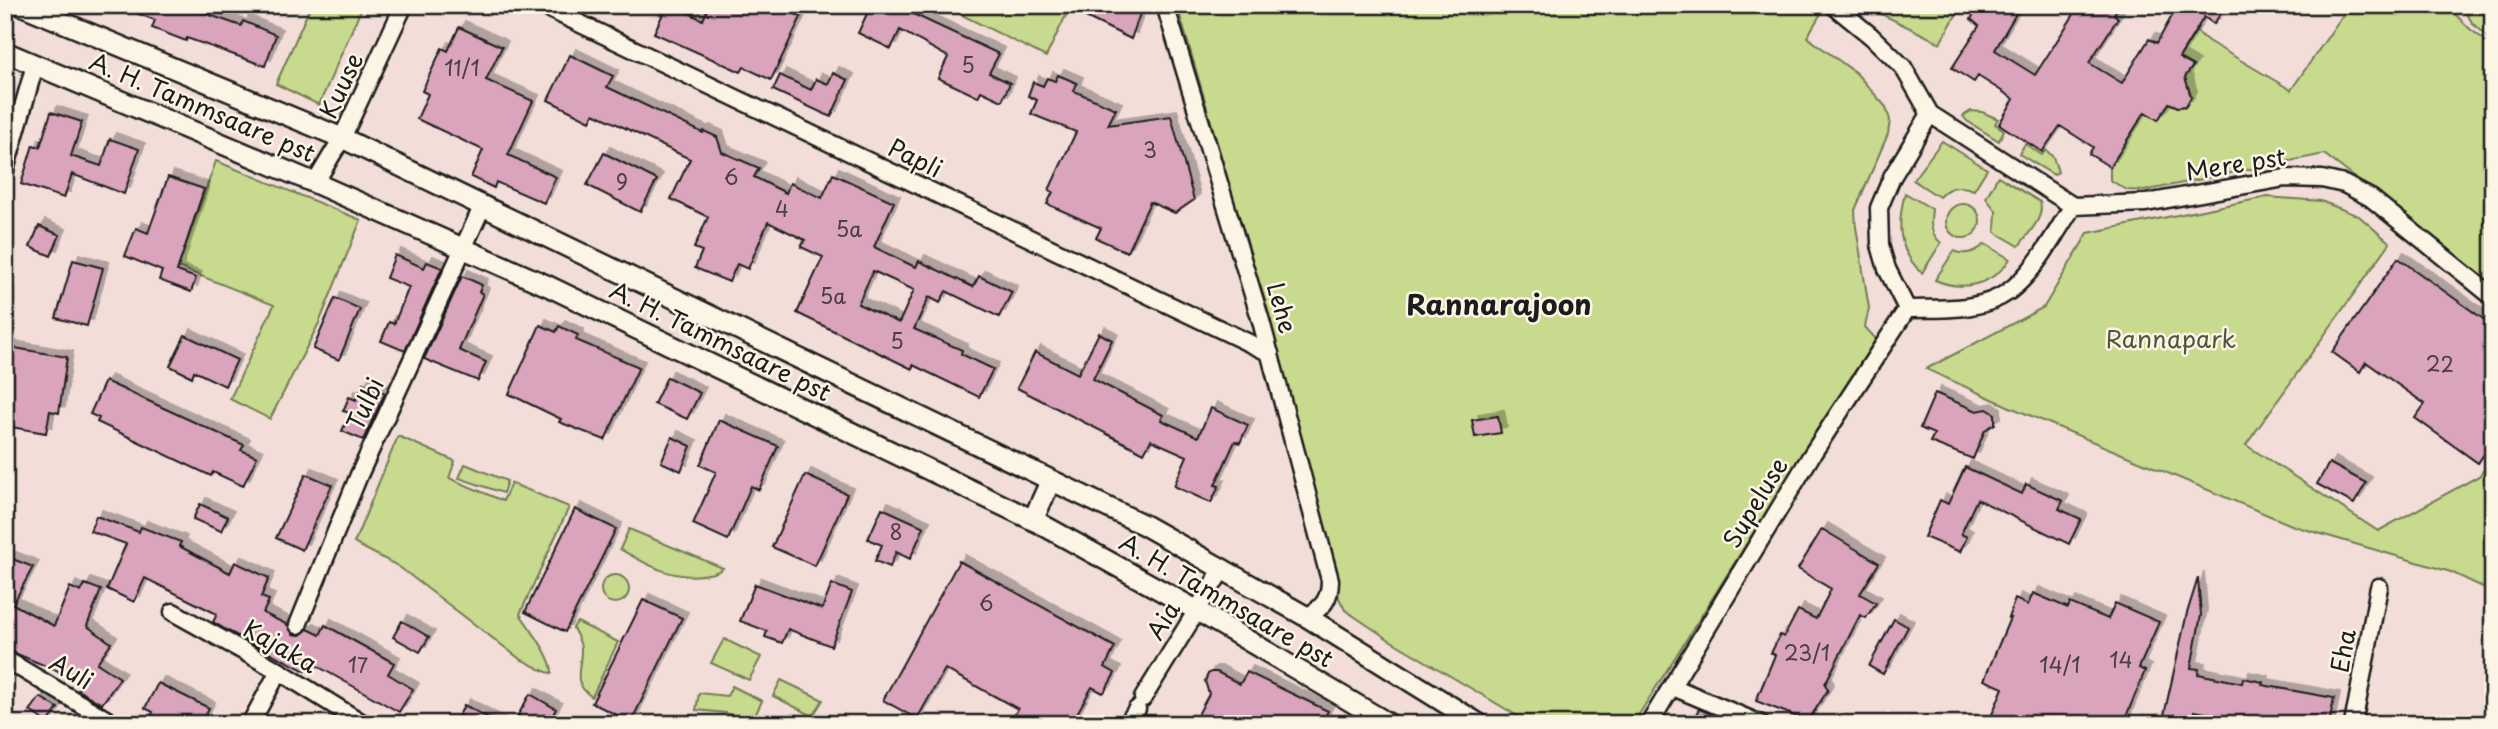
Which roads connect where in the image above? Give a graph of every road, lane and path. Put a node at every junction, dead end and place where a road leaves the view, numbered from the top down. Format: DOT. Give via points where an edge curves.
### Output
graph roads {
  1 [pos="21,5"];
  2 [pos="404,5"];
  3 [pos="541,5"];
  4 [pos="1165,5"];
  5 [pos="1833,5"];
  6 [pos="5,52"];
  7 [pos="35,65"];
  8 [pos="1930,114"];
  9 [pos="342,138"];
  10 [pos="5,170"];
  11 [pos="315,183"];
  12 [pos="483,205"];
  13 [pos="2073,206"];
  14 [pos="463,248"];
  15 [pos="2493,298"];
  16 [pos="1907,309"];
  17 [pos="1270,353"];
  18 [pos="1051,480"];
  19 [pos="1033,520"];
  20 [pos="1223,568"];
  21 [pos="2379,587"];
  22 [pos="1198,611"];
  23 [pos="173,612"];
  24 [pos="1307,618"];
  25 [pos="298,625"];
  26 [pos="5,659"];
  27 [pos="279,671"];
  28 [pos="1673,687"];
  29 [pos="114,724"];
  30 [pos="250,724"];
  31 [pos="364,724"];
  32 [pos="1127,724"];
  33 [pos="1389,724"];
  34 [pos="1479,724"];
  35 [pos="1649,724"];
  36 [pos="1762,724"];
  37 [pos="2353,724"];
  1 -- 9 [label="street, A. H. Tammsaare pst"];
  2 -- 9 [label="street, Kuuse"];
  3 -- 17 [label="street, Papli"];
  4 -- 17 [label="street, Lehe"];
  5 -- 8 [label="street" via="1903,67"];
  6 -- 7 [label="street, A. H. Tammsaare pst"];
  7 -- 10 [label="street"];
  7 -- 11 [label="street, A. H. Tammsaare pst"];
  8 -- 13 [label="street"];
  8 -- 16 [label="street" via="1879,208 1887,269"];
  9 -- 11 [label="street, Kuuse"];
  9 -- 12 [label="street, A. H. Tammsaare pst"];
  11 -- 14 [label="street, A. H. Tammsaare pst"];
  12 -- 14 [label="street, Tulbi"];
  12 -- 18 [label="street, A. H. Tammsaare pst"];
  13 -- 15 [label="street, Mere pst" via="2146,203 2284,178 2322,179 2371,198"];
  13 -- 16 [label="street" via="2033,267 2007,292 1978,304"];
  14 -- 19 [label="street, A. H. Tammsaare pst"];
  14 -- 25 [label="street, Tulbi" via="359,475"];
  16 -- 28 [label="street, Supeluse" via="1811,456"];
  17 -- 24 [label="street, Lehe" via="1330,580 1330,595 1323,608"];
  18 -- 19 [label="street"];
  18 -- 20 [label="street, A. H. Tammsaare pst"];
  19 -- 22 [label="street, A. H. Tammsaare pst"];
  20 -- 22 [label="street, Aia"];
  20 -- 24 [label="street, A. H. Tammsaare pst"];
  21 -- 37 [label="street, Eha"];
  22 -- 32 [label="street, Aia"];
  22 -- 33 [label="street, A. H. Tammsaare pst"];
  23 -- 27 [label="street, Kajaka"];
  24 -- 34 [label="street, A. H. Tammsaare pst"];
  26 -- 29 [label="street, Auli"];
  27 -- 30 [label="street"];
  27 -- 31 [label="street, Kajaka"];
  28 -- 35 [label="street, Supeluse"];
  28 -- 36 [label="street"];
}
